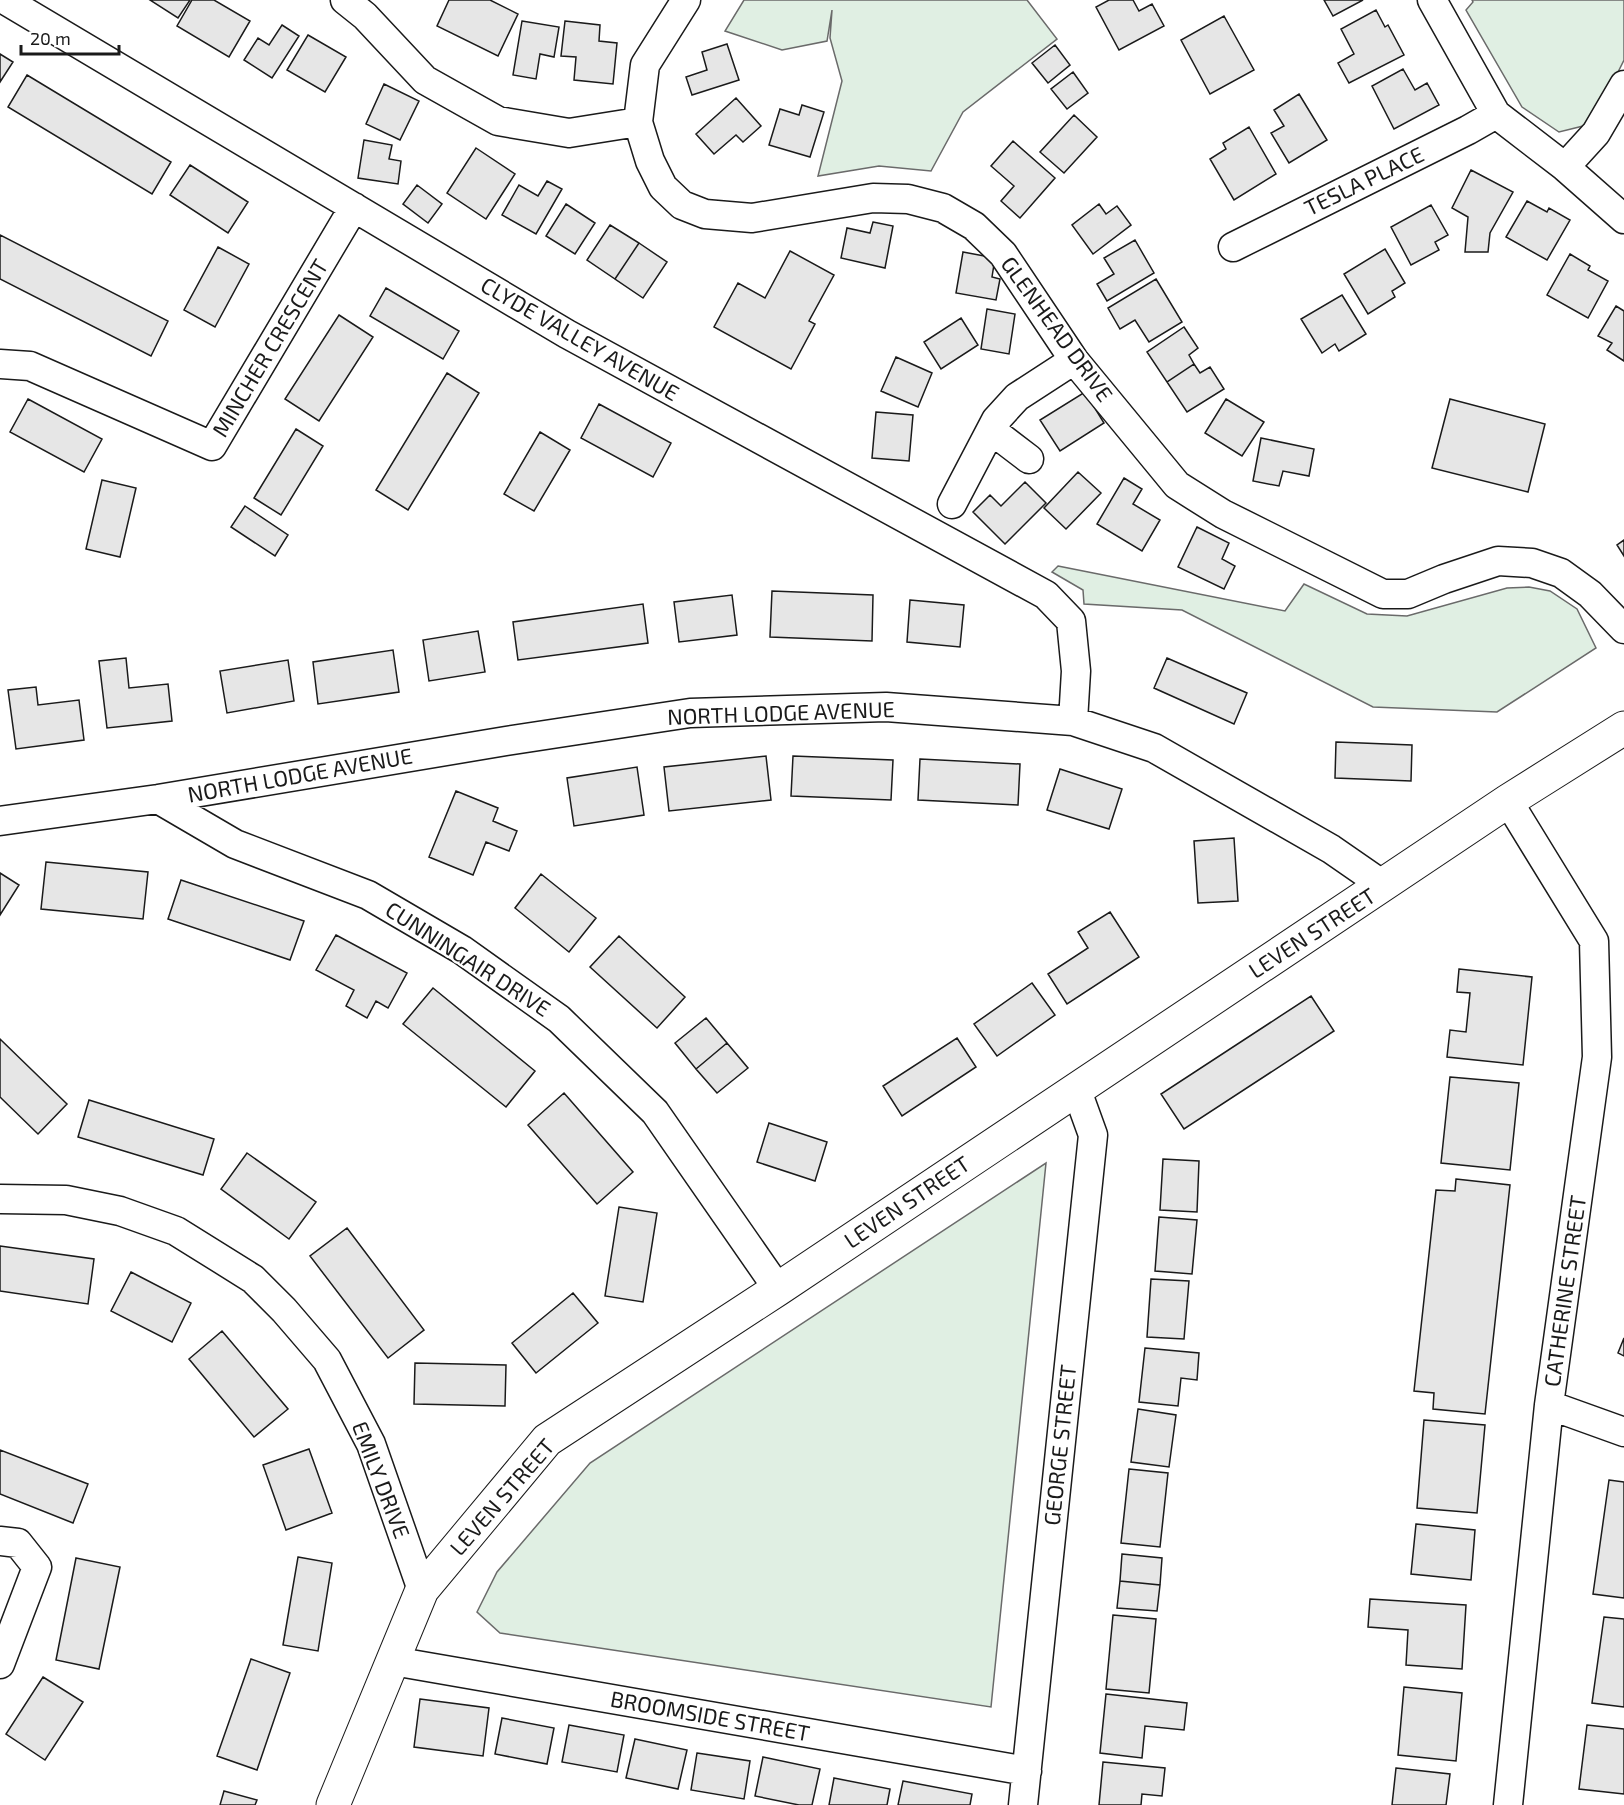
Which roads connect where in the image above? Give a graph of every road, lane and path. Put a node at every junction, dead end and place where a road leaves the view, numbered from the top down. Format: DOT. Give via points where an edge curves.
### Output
graph roads {
  1 [pos="5,0"];
  2 [pos="345,0"];
  3 [pos="686,0"];
  4 [pos="1432,0"];
  5 [pos="1624,85"];
  6 [pos="1496,114"];
  7 [pos="638,122"];
  8 [pos="1565,167"];
  9 [pos="354,207"];
  10 [pos="1624,219"];
  11 [pos="1233,247"];
  12 [pos="1074,360"];
  13 [pos="0,364"];
  14 [pos="991,430"];
  15 [pos="1029,459"];
  16 [pos="952,504"];
  17 [pos="1624,629"];
  18 [pos="1073,721"];
  19 [pos="1624,728"];
  20 [pos="158,799"];
  21 [pos="1508,801"];
  22 [pos="0,821"];
  23 [pos="1383,885"];
  24 [pos="1076,1088"];
  25 [pos="0,1199"];
  26 [pos="778,1289"];
  27 [pos="1549,1405"];
  28 [pos="1624,1432"];
  29 [pos="0,1541"];
  30 [pos="422,1590"];
  31 [pos="393,1661"];
  32 [pos="0,1664"];
  33 [pos="1027,1770"];
  34 [pos="333,1805"];
  35 [pos="1023,1805"];
  36 [pos="1508,1805"];
  1 -- 9 [label="street, CLYDE VALLEY AVENUE"];
  2 -- 7 [label="street" via="425,80 498,121 569,133"];
  3 -- 7 [label="street, GLENHEAD DRIVE" via="645,65"];
  4 -- 6 [label="street"];
  5 -- 8 [label="street" via="1596,133"];
  6 -- 8 [label="street"];
  6 -- 11 [label="street, TESLA PLACE"];
  7 -- 12 [label="street, GLENHEAD DRIVE" via="663,187 682,205 705,214 752,218 873,198 908,199 951,212 974,226 1003,254"];
  8 -- 10 [label="street"];
  9 -- 13 [label="street, MINCHER CRESCENT" via="212,446 30,366"];
  9 -- 18 [label="street, CLYDE VALLEY AVENUE" via="567,334 1046,595 1071,621 1076,670"];
  12 -- 14 [label="street" via="1017,397"];
  12 -- 17 [label="street, GLENHEAD DRIVE" via="1177,485 1223,514 1383,594 1408,594 1498,561 1533,563 1561,573 1590,594"];
  14 -- 15 [label="street"];
  14 -- 16 [label="street"];
  18 -- 20 [label="street, NORTH LODGE AVENUE" via="886,707 690,713"];
  18 -- 23 [label="street, NORTH LODGE AVENUE" via="1154,748 1331,849"];
  19 -- 21 [label="street, LEVEN STREET"];
  20 -- 22 [label="street, NORTH LODGE AVENUE"];
  20 -- 26 [label="street, CUNNINGAIR DRIVE" via="236,844 368,895 462,950 559,1019 655,1112"];
  21 -- 23 [label="street, LEVEN STREET"];
  21 -- 27 [label="street, CATHERINE STREET" via="1594,941 1597,1057"];
  23 -- 24 [label="street, LEVEN STREET"];
  24 -- 26 [label="street, LEVEN STREET"];
  24 -- 33 [label="street, GEORGE STREET" via="1093,1135"];
  25 -- 30 [label="street, EMILY DRIVE" via="66,1200 120,1211 176,1231 253,1278 327,1360 371,1444"];
  26 -- 30 [label="street, LEVEN STREET" via="547,1440"];
  27 -- 28 [label="street"];
  27 -- 36 [label="street, CATHERINE STREET"];
  29 -- 32 [label="street" via="18,1543 37,1567"];
  30 -- 31 [label="street, LEVEN STREET"];
  31 -- 33 [label="street, BROOMSIDE STREET"];
  31 -- 34 [label="street, LEVEN STREET"];
  33 -- 35 [label="street, GEORGE STREET"];
}
